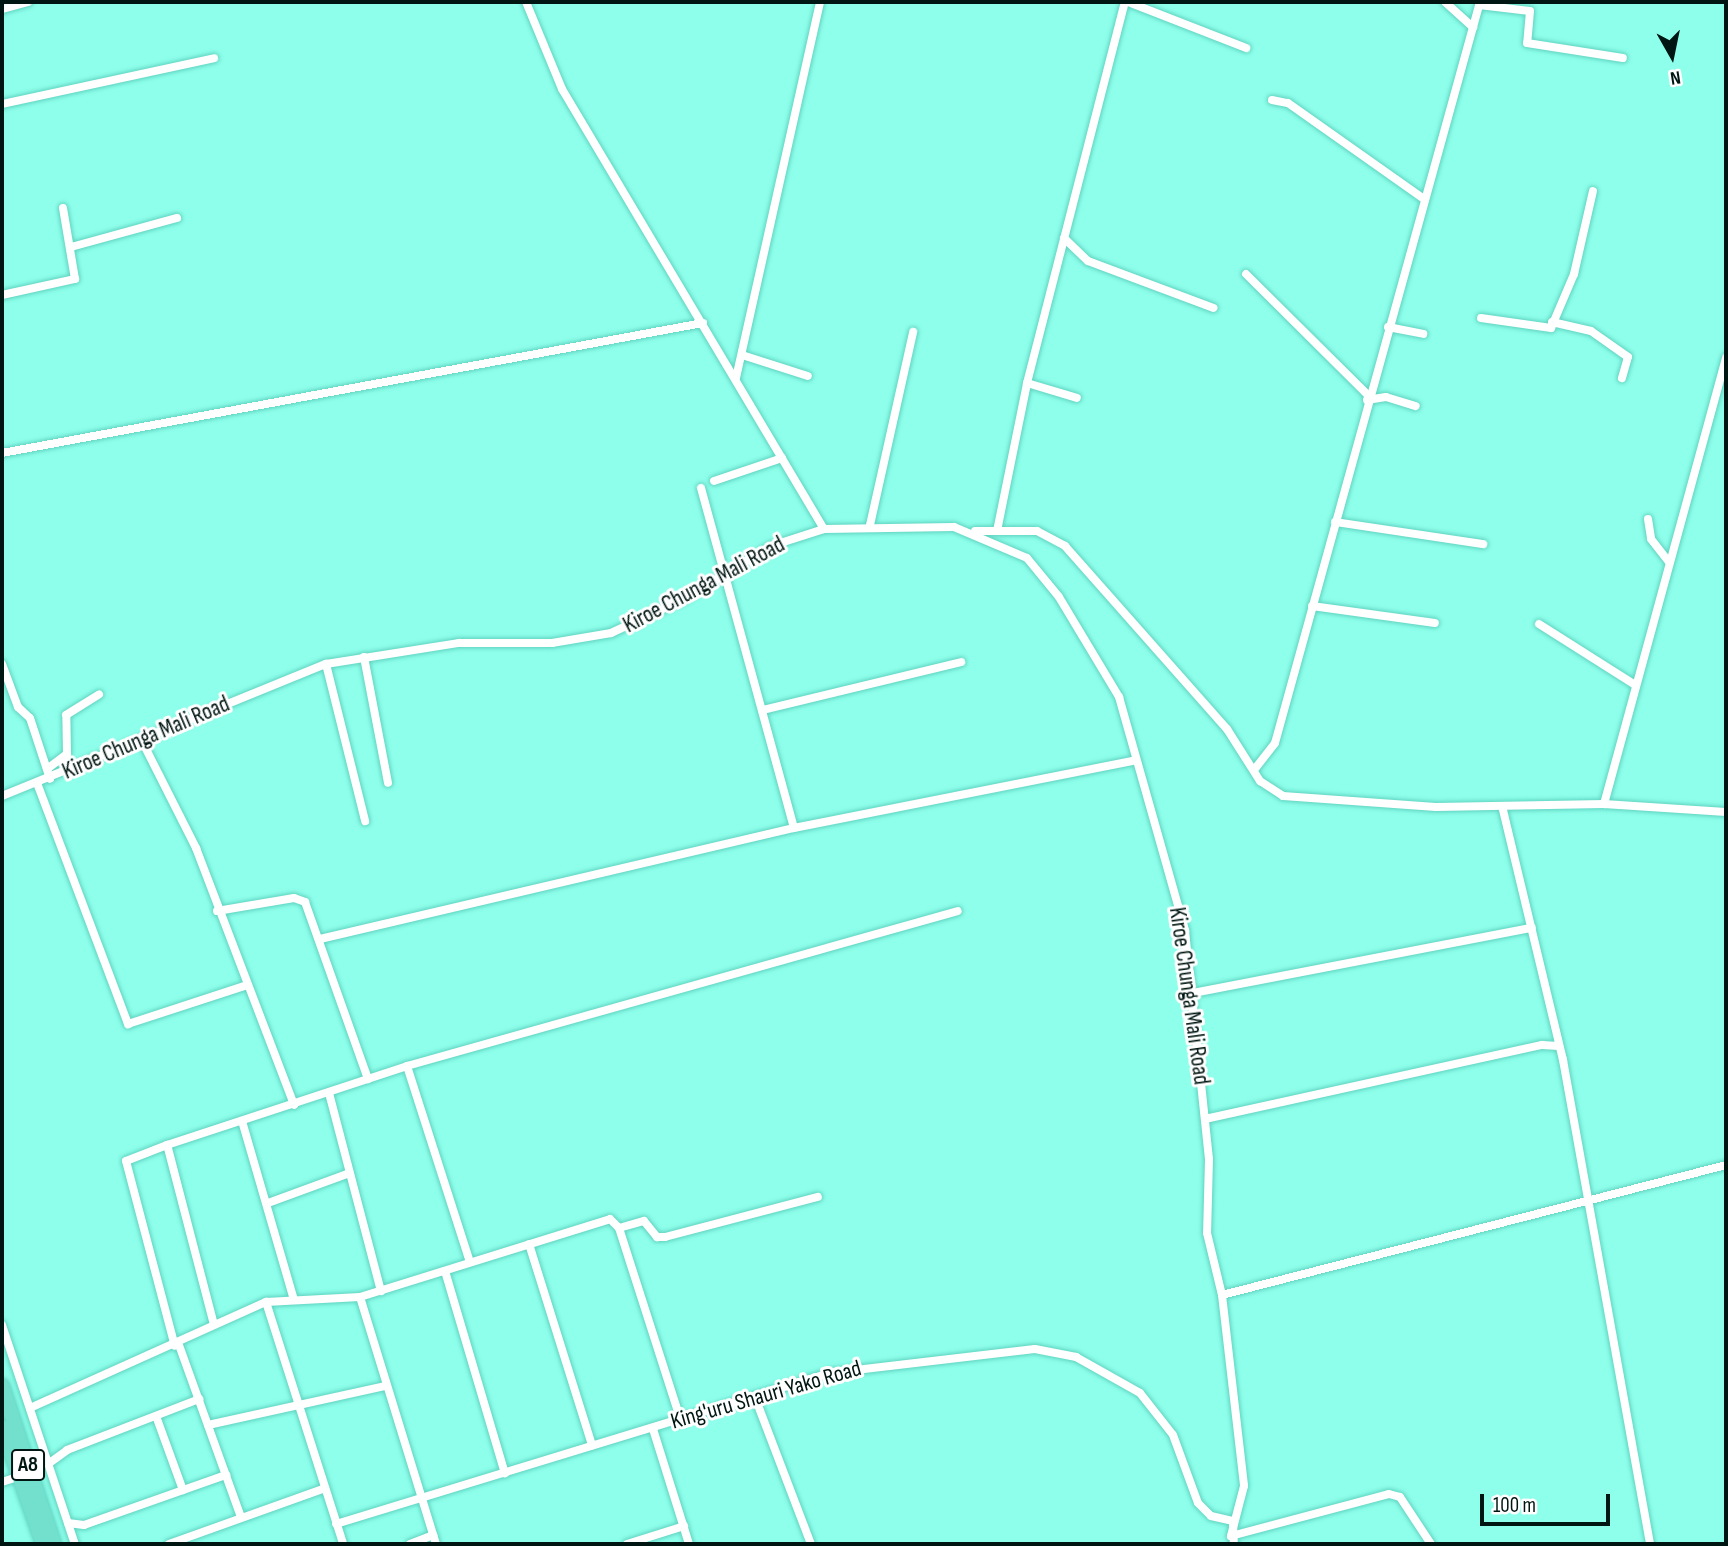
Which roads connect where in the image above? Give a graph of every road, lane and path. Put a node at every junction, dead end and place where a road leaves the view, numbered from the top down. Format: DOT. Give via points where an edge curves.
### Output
graph roads {
  1 [pos="29,2"];
  2 [pos="526,2"];
  3 [pos="820,2"];
  4 [pos="1126,2"];
  5 [pos="1445,2"];
  6 [pos="1479,3"];
  7 [pos="2,9"];
  8 [pos="1473,27"];
  9 [pos="1246,48"];
  10 [pos="214,58"];
  11 [pos="1623,58"];
  12 [pos="1272,100"];
  13 [pos="2,104"];
  14 [pos="1593,191"];
  15 [pos="1424,199"];
  16 [pos="63,208"];
  17 [pos="177,218"];
  18 [pos="1064,237"];
  19 [pos="71,247"];
  20 [pos="1246,274"];
  21 [pos="2,295"];
  22 [pos="1214,309"];
  23 [pos="1481,318"];
  24 [pos="1552,322"];
  25 [pos="703,323"];
  26 [pos="1388,327"];
  27 [pos="913,331"];
  28 [pos="1423,334"];
  29 [pos="742,355"];
  30 [pos="1726,358"];
  31 [pos="808,376"];
  32 [pos="736,378"];
  33 [pos="1622,378"];
  34 [pos="1027,383"];
  35 [pos="1077,398"];
  36 [pos="1368,398"];
  37 [pos="1416,406"];
  38 [pos="2,453"];
  39 [pos="782,458"];
  40 [pos="714,481"];
  41 [pos="701,488"];
  42 [pos="1648,519"];
  43 [pos="1335,522"];
  44 [pos="870,525"];
  45 [pos="824,529"];
  46 [pos="966,531"];
  47 [pos="997,531"];
  48 [pos="1483,544"];
  49 [pos="1668,562"];
  50 [pos="724,573"];
  51 [pos="1312,606"];
  52 [pos="1435,622"];
  53 [pos="1539,624"];
  54 [pos="364,657"];
  55 [pos="961,662"];
  56 [pos="2,664"];
  57 [pos="326,664"];
  58 [pos="1636,685"];
  59 [pos="99,694"];
  60 [pos="763,710"];
  61 [pos="143,743"];
  62 [pos="1133,761"];
  63 [pos="47,769"];
  64 [pos="1254,770"];
  65 [pos="50,779"];
  66 [pos="37,783"];
  67 [pos="388,783"];
  68 [pos="2,796"];
  69 [pos="1604,804"];
  70 [pos="1503,810"];
  71 [pos="1726,812"];
  72 [pos="365,821"];
  73 [pos="794,828"];
  74 [pos="217,911"];
  75 [pos="958,911"];
  76 [pos="1532,928"];
  77 [pos="320,939"];
  78 [pos="244,986"];
  79 [pos="1193,993"];
  80 [pos="1561,1049"];
  81 [pos="407,1066"];
  82 [pos="368,1079"];
  83 [pos="329,1093"];
  84 [pos="294,1105"];
  85 [pos="1205,1119"];
  86 [pos="243,1121"];
  87 [pos="167,1145"];
  88 [pos="1726,1165"];
  89 [pos="350,1173"];
  90 [pos="818,1196"];
  91 [pos="1588,1200"];
  92 [pos="268,1203"];
  93 [pos="619,1228"];
  94 [pos="529,1244"];
  95 [pos="470,1262"];
  96 [pos="445,1271"];
  97 [pos="381,1291"];
  98 [pos="1222,1295"];
  99 [pos="360,1297"];
  100 [pos="294,1300"];
  101 [pos="266,1302"];
  102 [pos="213,1321"];
  103 [pos="2,1325"];
  104 [pos="177,1345"];
  105 [pos="2,1386"];
  106 [pos="386,1386"];
  107 [pos="199,1399"];
  108 [pos="756,1400"];
  109 [pos="300,1405"];
  110 [pos="30,1408"];
  111 [pos="156,1416"];
  112 [pos="681,1422"];
  113 [pos="208,1425"];
  114 [pos="2,1427"];
  115 [pos="653,1429"];
  116 [pos="592,1445"];
  117 [pos="48,1464"];
  118 [pos="505,1473"];
  119 [pos="226,1475"];
  120 [pos="20,1476"];
  121 [pos="2,1482"];
  122 [pos="323,1489"];
  123 [pos="183,1490"];
  124 [pos="419,1498"];
  125 [pos="241,1517"];
  126 [pos="68,1523"];
  127 [pos="337,1524"];
  128 [pos="684,1526"];
  129 [pos="433,1535"];
  130 [pos="1232,1540"];
  131 [pos="43,1544"];
  132 [pos="54,1544"];
  133 [pos="75,1544"];
  134 [pos="169,1544"];
  135 [pos="343,1544"];
  136 [pos="410,1544"];
  137 [pos="436,1544"];
  138 [pos="627,1544"];
  139 [pos="689,1544"];
  140 [pos="811,1544"];
  141 [pos="1431,1544"];
  142 [pos="1650,1544"];
  1 -- 7 [label="street"];
  2 -- 25 [label="street" via="562,89"];
  3 -- 29 [label="street"];
  4 -- 9 [label="street"];
  4 -- 18 [label="street"];
  5 -- 8 [label="street"];
  6 -- 8 [label="street"];
  6 -- 11 [label="street" via="1530,11 1527,43"];
  8 -- 15 [label="street"];
  10 -- 13 [label="street"];
  12 -- 15 [label="street" via="1288,103"];
  14 -- 24 [label="street" via="1567,296"];
  15 -- 26 [label="street"];
  16 -- 19 [label="street"];
  17 -- 19 [label="street"];
  18 -- 22 [label="street" via="1099,266"];
  18 -- 34 [label="street"];
  19 -- 21 [label="street" via="75,279"];
  20 -- 36 [label="street"];
  23 -- 24 [label="street" via="1551,328"];
  24 -- 33 [label="street" via="1591,331 1628,357"];
  25 -- 32 [label="street"];
  25 -- 38 [label="street"];
  26 -- 28 [label="street"];
  26 -- 36 [label="street"];
  27 -- 44 [label="street"];
  29 -- 31 [label="street"];
  29 -- 32 [label="street"];
  30 -- 49 [label="street"];
  32 -- 39 [label="street"];
  34 -- 35 [label="street"];
  34 -- 47 [label="street"];
  36 -- 37 [label="street" via="1386,397"];
  36 -- 43 [label="street"];
  39 -- 40 [label="street"];
  39 -- 45 [label="street"];
  41 -- 50 [label="street"];
  42 -- 49 [label="street" via="1651,539"];
  43 -- 48 [label="street"];
  43 -- 51 [label="street"];
  44 -- 45 [label="street, Kiroe Chunga Mali Road"];
  44 -- 46 [label="street, Kiroe Chunga Mali Road"];
  45 -- 50 [label="street, Kiroe Chunga Mali Road" via="771,546"];
  46 -- 47 [label="street"];
  46 -- 62 [label="street, Kiroe Chunga Mali Road" via="1027,558 1059,597 1119,697"];
  47 -- 64 [label="street" via="1037,531 1065,546 1227,729"];
  49 -- 58 [label="street"];
  50 -- 54 [label="street, Kiroe Chunga Mali Road" via="640,622 593,637 459,643"];
  50 -- 60 [label="street"];
  51 -- 52 [label="street"];
  51 -- 64 [label="street" via="1275,743"];
  53 -- 58 [label="street"];
  54 -- 57 [label="street, Kiroe Chunga Mali Road"];
  54 -- 67 [label="street"];
  55 -- 60 [label="street"];
  56 -- 63 [label="street"];
  57 -- 61 [label="street, Kiroe Chunga Mali Road"];
  57 -- 72 [label="street"];
  58 -- 69 [label="street"];
  59 -- 63 [label="street" via="66,715 67,754"];
  60 -- 73 [label="street"];
  61 -- 65 [label="street, Kiroe Chunga Mali Road"];
  61 -- 74 [label="street" via="196,848"];
  62 -- 73 [label="street"];
  62 -- 79 [label="street, Kiroe Chunga Mali Road" via="1185,931"];
  63 -- 65 [label="street"];
  64 -- 70 [label="street" via="1283,796"];
  65 -- 66 [label="street, Kiroe Chunga Mali Road"];
  66 -- 68 [label="street, Kiroe Chunga Mali Road"];
  66 -- 78 [label="street" via="128,1024"];
  69 -- 70 [label="street"];
  69 -- 71 [label="street"];
  70 -- 76 [label="street"];
  73 -- 77 [label="street"];
  74 -- 77 [label="street" via="301,899"];
  74 -- 78 [label="street"];
  75 -- 81 [label="street"];
  76 -- 79 [label="street"];
  76 -- 80 [label="street"];
  77 -- 82 [label="street"];
  78 -- 84 [label="street"];
  79 -- 85 [label="street, Kiroe Chunga Mali Road"];
  80 -- 85 [label="street" via="1549,1043"];
  80 -- 91 [label="street"];
  81 -- 82 [label="street"];
  81 -- 95 [label="street"];
  82 -- 83 [label="street"];
  83 -- 84 [label="street"];
  83 -- 89 [label="street"];
  84 -- 86 [label="street"];
  85 -- 98 [label="street, Kiroe Chunga Mali Road" via="1207,1233"];
  86 -- 87 [label="street"];
  86 -- 92 [label="street"];
  87 -- 102 [label="street"];
  87 -- 104 [label="street" via="126,1161"];
  88 -- 91 [label="street"];
  89 -- 92 [label="street"];
  89 -- 97 [label="street"];
  90 -- 93 [label="street" via="665,1237 657,1237 645,1221"];
  91 -- 98 [label="street"];
  91 -- 142 [label="street"];
  92 -- 100 [label="street"];
  93 -- 94 [label="street" via="610,1219"];
  93 -- 112 [label="street"];
  94 -- 95 [label="street"];
  94 -- 116 [label="street"];
  95 -- 96 [label="street"];
  96 -- 97 [label="street"];
  96 -- 118 [label="street"];
  97 -- 99 [label="street"];
  98 -- 130 [label="street, Kiroe Chunga Mali Road" via="1244,1486"];
  99 -- 100 [label="street"];
  99 -- 106 [label="street"];
  100 -- 101 [label="street"];
  101 -- 102 [label="street"];
  101 -- 109 [label="street"];
  102 -- 104 [label="street"];
  103 -- 110 [label="street"];
  104 -- 107 [label="street"];
  104 -- 110 [label="street"];
  105 -- 132 [label="highway, A8"];
  106 -- 109 [label="street"];
  106 -- 124 [label="street"];
  107 -- 111 [label="street"];
  107 -- 113 [label="street"];
  108 -- 112 [label="street, King'uru Shauri Yako Road"];
  108 -- 130 [label="street, King'uru Shauri Yako Road" via="865,1365 998,1348 1076,1357 1140,1393 1153,1408 1173,1435 1198,1503 1211,1516 1233,1521"];
  108 -- 140 [label="street"];
  109 -- 113 [label="street"];
  109 -- 122 [label="street"];
  110 -- 117 [label="street"];
  111 -- 117 [label="street" via="67,1450"];
  111 -- 123 [label="street"];
  112 -- 115 [label="street, King'uru Shauri Yako Road"];
  113 -- 119 [label="street"];
  114 -- 120 [label="highway, A8"];
  115 -- 116 [label="street, King'uru Shauri Yako Road"];
  115 -- 128 [label="street"];
  116 -- 118 [label="street, King'uru Shauri Yako Road"];
  117 -- 126 [label="street"];
  118 -- 124 [label="street, King'uru Shauri Yako Road"];
  119 -- 123 [label="street"];
  119 -- 125 [label="street"];
  120 -- 121 [label="street"];
  120 -- 131 [label="highway, A8"];
  122 -- 125 [label="street"];
  122 -- 127 [label="street"];
  123 -- 126 [label="street" via="84,1525"];
  124 -- 127 [label="street, King'uru Shauri Yako Road"];
  124 -- 129 [label="street"];
  125 -- 134 [label="street"];
  126 -- 133 [label="street"];
  127 -- 135 [label="street"];
  128 -- 138 [label="street"];
  128 -- 139 [label="street"];
  129 -- 136 [label="street"];
  129 -- 137 [label="street"];
  130 -- 141 [label="street" via="1389,1494 1400,1497"];
}
